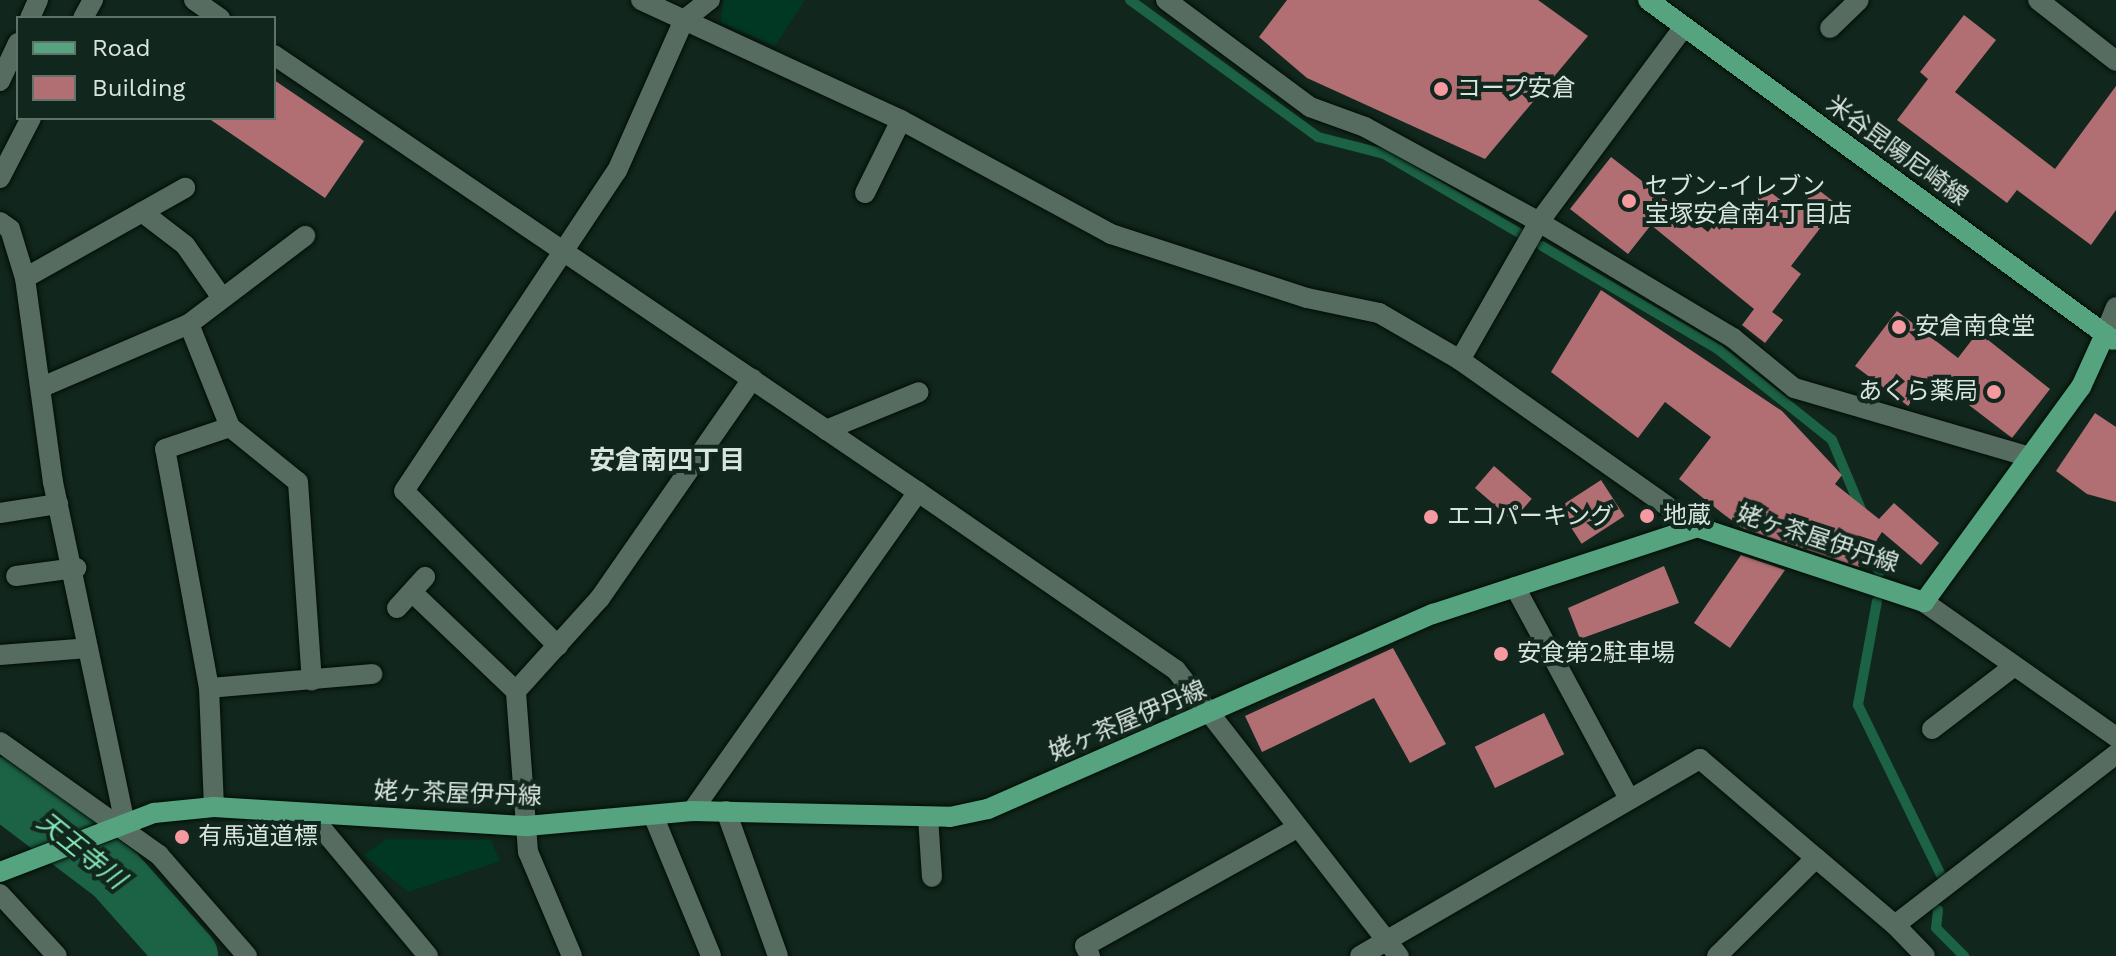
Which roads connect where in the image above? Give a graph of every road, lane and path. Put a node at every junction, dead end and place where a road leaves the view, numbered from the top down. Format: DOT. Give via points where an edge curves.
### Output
graph roads {
  1 [pos="194,0"];
  2 [pos="641,0"];
  3 [pos="710,0"];
  4 [pos="1166,0"];
  5 [pos="1648,0"];
  6 [pos="1859,0"];
  7 [pos="2038,0"];
  8 [pos="217,16"];
  9 [pos="684,20"];
  10 [pos="1684,27"];
  11 [pos="1830,28"];
  12 [pos="16,47"];
  13 [pos="276,56"];
  14 [pos="2116,61"];
  15 [pos="0,81"];
  16 [pos="30,120"];
  17 [pos="901,120"];
  18 [pos="0,178"];
  19 [pos="185,188"];
  20 [pos="865,193"];
  21 [pos="142,212"];
  22 [pos="0,222"];
  23 [pos="1539,222"];
  24 [pos="305,236"];
  25 [pos="560,249"];
  26 [pos="25,278"];
  27 [pos="222,298"];
  28 [pos="2116,307"];
  29 [pos="189,324"];
  30 [pos="2110,338"];
  31 [pos="1460,360"];
  32 [pos="752,379"];
  33 [pos="42,387"];
  34 [pos="919,392"];
  35 [pos="230,427"];
  36 [pos="826,430"];
  37 [pos="2030,457"];
  38 [pos="918,492"];
  39 [pos="58,504"];
  40 [pos="0,513"];
  41 [pos="1697,527"];
  42 [pos="76,568"];
  43 [pos="16,576"];
  44 [pos="1515,587"];
  45 [pos="1924,602"];
  46 [pos="397,608"];
  47 [pos="558,646"];
  48 [pos="88,648"];
  49 [pos="0,655"];
  50 [pos="2013,667"];
  51 [pos="372,674"];
  52 [pos="312,681"];
  53 [pos="209,688"];
  54 [pos="516,691"];
  55 [pos="1210,715"];
  56 [pos="1932,729"];
  57 [pos="2116,737"];
  58 [pos="0,742"];
  59 [pos="2116,754"];
  60 [pos="1628,797"];
  61 [pos="214,807"];
  62 [pos="692,811"];
  63 [pos="726,811"];
  64 [pos="309,813"];
  65 [pos="653,815"];
  66 [pos="928,817"];
  67 [pos="527,826"];
  68 [pos="1297,828"];
  69 [pos="113,829"];
  70 [pos="1816,858"];
  71 [pos="0,872"];
  72 [pos="932,877"];
  73 [pos="0,894"];
  74 [pos="1895,925"];
  75 [pos="1085,947"];
  76 [pos="1392,949"];
  77 [pos="57,956"];
  78 [pos="247,956"];
  79 [pos="428,956"];
  80 [pos="572,956"];
  81 [pos="711,956"];
  82 [pos="778,956"];
  83 [pos="1360,956"];
  84 [pos="1717,956"];
  85 [pos="1925,956"];
  1 -- 8 [label="street"];
  2 -- 9 [label="street"];
  3 -- 9 [label="street"];
  4 -- 23 [label="street" via="1310,107 1365,127"];
  5 -- 10 [label="main road, 米谷昆陽尼崎線"];
  6 -- 11 [label="street"];
  7 -- 14 [label="street"];
  9 -- 17 [label="street"];
  9 -- 25 [label="street" via="617,171"];
  10 -- 23 [label="street"];
  10 -- 30 [label="main road, 米谷昆陽尼崎線"];
  12 -- 15 [label="street"];
  13 -- 25 [label="street"];
  16 -- 18 [label="street"];
  17 -- 20 [label="street"];
  17 -- 31 [label="street" via="1111,234 1307,298 1379,313"];
  19 -- 21 [label="street"];
  21 -- 26 [label="street"];
  21 -- 27 [label="street" via="185,245"];
  22 -- 26 [label="street" via="10,229"];
  23 -- 31 [label="street"];
  23 -- 37 [label="street" via="1733,338 1794,388"];
  24 -- 27 [label="street"];
  25 -- 32 [label="street"];
  25 -- 47 [label="street" via="404,491"];
  26 -- 33 [label="street"];
  27 -- 29 [label="street"];
  28 -- 30 [label="street"];
  29 -- 33 [label="street"];
  29 -- 35 [label="street"];
  30 -- 37 [label="main road"];
  31 -- 41 [label="street"];
  32 -- 36 [label="street"];
  32 -- 47 [label="street"];
  33 -- 39 [label="street"];
  34 -- 36 [label="street"];
  35 -- 52 [label="street" via="298,482"];
  35 -- 53 [label="street" via="165,449"];
  36 -- 38 [label="street"];
  37 -- 45 [label="main road"];
  38 -- 55 [label="street" via="1176,670"];
  38 -- 62 [label="street"];
  39 -- 40 [label="street"];
  39 -- 42 [label="street"];
  41 -- 44 [label="main road, 姥ヶ茶屋伊丹線"];
  41 -- 45 [label="main road, 姥ヶ茶屋伊丹線"];
  42 -- 43 [label="street"];
  42 -- 48 [label="street"];
  44 -- 55 [label="main road, 姥ヶ茶屋伊丹線" via="1433,614"];
  44 -- 60 [label="street"];
  45 -- 50 [label="street"];
  46 -- 54 [label="street" via="419,585"];
  47 -- 54 [label="street"];
  48 -- 49 [label="street"];
  48 -- 69 [label="street"];
  50 -- 56 [label="street"];
  50 -- 57 [label="street"];
  51 -- 52 [label="street"];
  52 -- 53 [label="street"];
  53 -- 61 [label="street"];
  54 -- 67 [label="street"];
  55 -- 66 [label="main road, 姥ヶ茶屋伊丹線" via="988,809"];
  55 -- 68 [label="street"];
  58 -- 69 [label="street"];
  59 -- 74 [label="street"];
  60 -- 70 [label="street" via="1700,759"];
  60 -- 76 [label="street"];
  61 -- 64 [label="main road, 姥ヶ茶屋伊丹線"];
  61 -- 69 [label="main road, 姥ヶ茶屋伊丹線" via="154,813"];
  62 -- 63 [label="main road, 姥ヶ茶屋伊丹線"];
  62 -- 65 [label="main road, 姥ヶ茶屋伊丹線"];
  63 -- 66 [label="main road, 姥ヶ茶屋伊丹線"];
  63 -- 82 [label="street"];
  64 -- 67 [label="main road, 姥ヶ茶屋伊丹線"];
  64 -- 79 [label="street"];
  65 -- 67 [label="main road, 姥ヶ茶屋伊丹線"];
  65 -- 81 [label="street"];
  66 -- 72 [label="street"];
  67 -- 80 [label="street" via="528,852"];
  68 -- 75 [label="street"];
  68 -- 76 [label="street"];
  69 -- 71 [label="main road, 姥ヶ茶屋伊丹線"];
  69 -- 78 [label="street" via="159,855"];
  70 -- 74 [label="street"];
  70 -- 84 [label="street"];
  73 -- 77 [label="street"];
  74 -- 85 [label="street"];
  76 -- 83 [label="street"];
}
